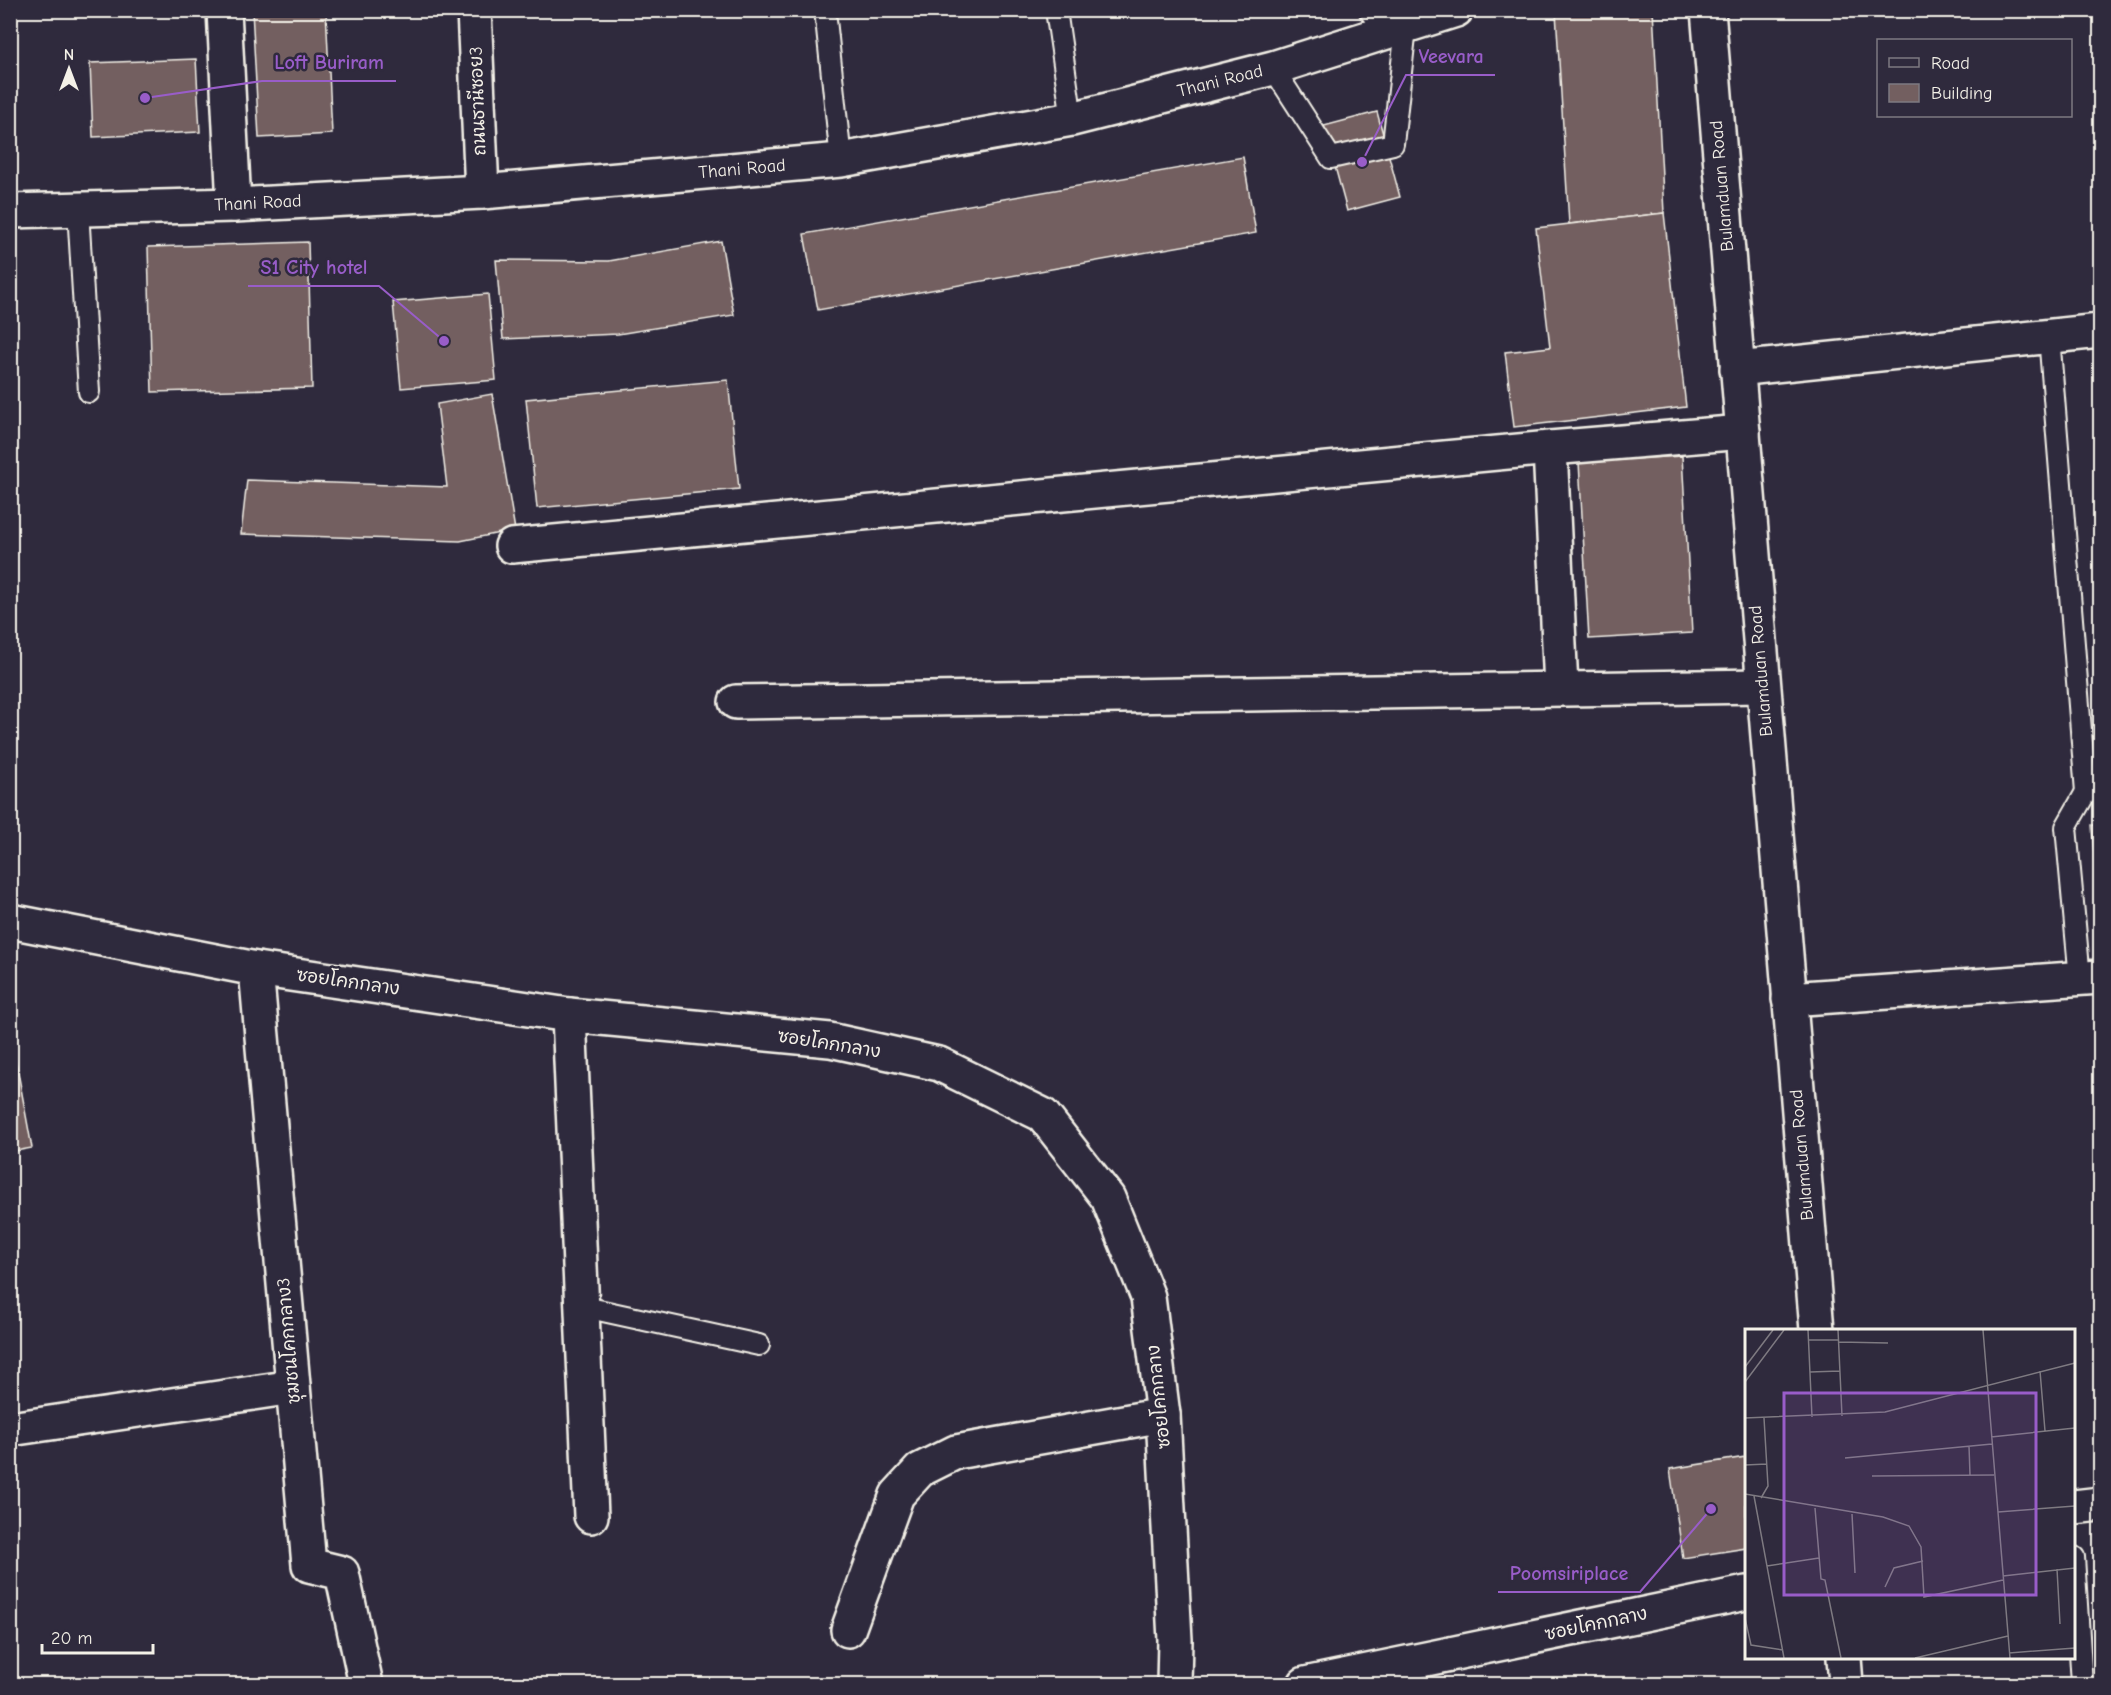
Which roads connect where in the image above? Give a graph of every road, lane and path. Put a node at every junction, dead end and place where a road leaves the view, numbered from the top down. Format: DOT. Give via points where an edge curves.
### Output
graph roads {
  1 [pos="224,10"];
  2 [pos="474,10"];
  3 [pos="825,10"];
  4 [pos="1056,10"];
  5 [pos="1456,10"];
  6 [pos="1708,10"];
  7 [pos="1387,23"];
  8 [pos="1272,68"];
  9 [pos="1072,119"];
  10 [pos="842,160"];
  11 [pos="482,192"];
  12 [pos="234,205"];
  13 [pos="78,210"];
  14 [pos="10,211"];
  15 [pos="2100,331"];
  16 [pos="2049,336"];
  17 [pos="1737,369"];
  18 [pos="89,392"];
  19 [pos="1743,432"];
  20 [pos="1550,448"];
  21 [pos="512,546"];
  22 [pos="1762,686"];
  23 [pos="1561,688"];
  24 [pos="736,702"];
  25 [pos="2093,791"];
  26 [pos="10,921"];
  27 [pos="256,969"];
  28 [pos="2090,978"];
  29 [pos="1789,999"];
  30 [pos="569,1015"];
  31 [pos="580,1306"];
  32 [pos="1817,1329"];
  33 [pos="759,1345"];
  34 [pos="293,1386"];
  35 [pos="1163,1415"];
  36 [pos="10,1429"];
  37 [pos="2100,1504"];
  38 [pos="2075,1507"];
  39 [pos="591,1516"];
  40 [pos="2075,1585"];
  41 [pos="1745,1593"];
  42 [pos="848,1630"];
  43 [pos="1844,1659"];
  44 [pos="366,1684"];
  45 [pos="1174,1684"];
  46 [pos="1305,1684"];
  47 [pos="1846,1684"];
  48 [pos="2082,1684"];
  1 -- 12 [label="street"];
  2 -- 11 [label="street, ถนนธานีซอย3"];
  3 -- 10 [label="lane"];
  4 -- 9 [label="lane"];
  5 -- 7 [label="street, Thani Road"];
  6 -- 17 [label="street, Bulamduan Road"];
  7 -- 8 [label="street, Thani Road"];
  7 -- 8 [label="lane" via="1393,144 1331,158"];
  8 -- 9 [label="street, Thani Road"];
  9 -- 10 [label="street, Thani Road"];
  10 -- 11 [label="street, Thani Road"];
  11 -- 12 [label="street, Thani Road"];
  12 -- 13 [label="street, Thani Road"];
  13 -- 14 [label="street, Thani Road"];
  13 -- 18 [label="lane"];
  15 -- 16 [label="street"];
  16 -- 17 [label="street"];
  16 -- 25 [label="lane"];
  17 -- 19 [label="street, Bulamduan Road"];
  19 -- 20 [label="street"];
  19 -- 22 [label="street, Bulamduan Road"];
  20 -- 21 [label="street"];
  20 -- 23 [label="street"];
  22 -- 23 [label="street"];
  22 -- 29 [label="street, Bulamduan Road"];
  23 -- 24 [label="street"];
  25 -- 28 [label="lane" via="2066,827"];
  26 -- 27 [label="street, ซอยโคกกลาง"];
  27 -- 30 [label="street, ซอยโคกกลาง"];
  27 -- 34 [label="street, ชุมชนโคกกลาง3"];
  28 -- 29 [label="street"];
  29 -- 32 [label="street, Bulamduan Road"];
  30 -- 31 [label="street"];
  30 -- 35 [label="street, ซอยโคกกลาง" via="830,1040 939,1064 1043,1114 1108,1198 1148,1297"];
  31 -- 33 [label="lane"];
  31 -- 39 [label="street"];
  34 -- 36 [label="street"];
  34 -- 44 [label="street, ชุมชนโคกกลาง3" via="309,1565 342,1573"];
  35 -- 42 [label="street" via="956,1452 920,1470 897,1495"];
  35 -- 45 [label="street, ซอยโคกกลาง" via="1176,1640"];
  37 -- 38 [label="street"];
  40 -- 48 [label="lane"];
  41 -- 46 [label="street, ซอยโคกกลาง"];
  43 -- 47 [label="street"];
}
